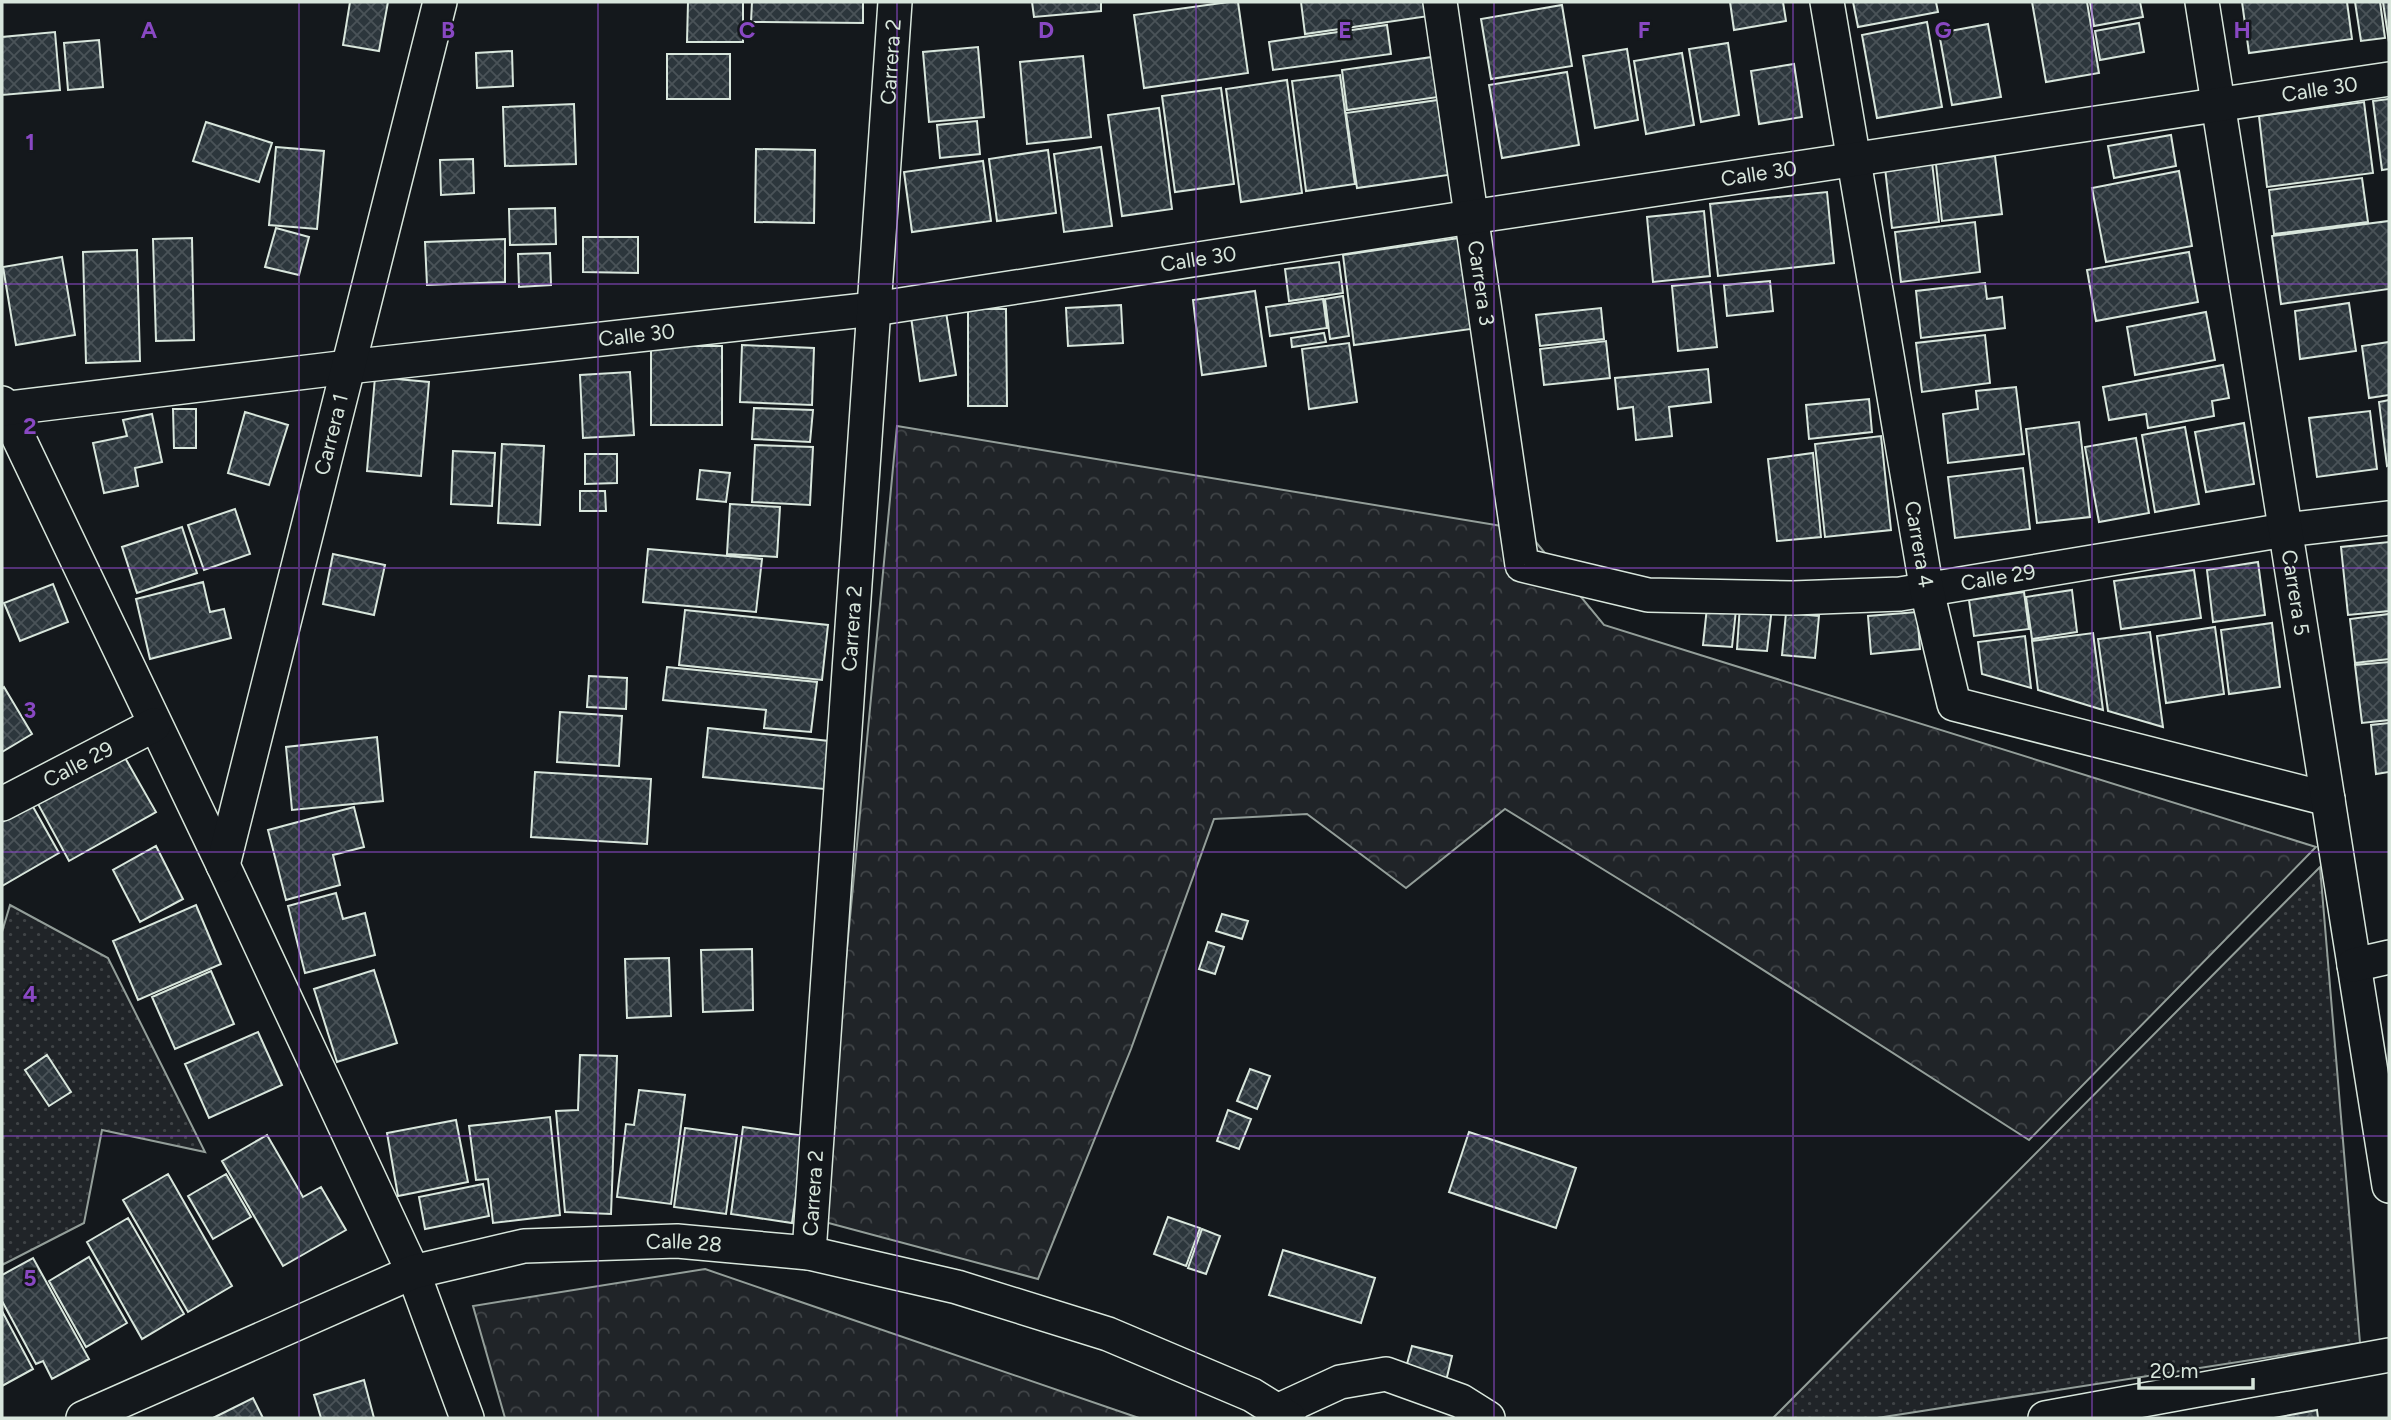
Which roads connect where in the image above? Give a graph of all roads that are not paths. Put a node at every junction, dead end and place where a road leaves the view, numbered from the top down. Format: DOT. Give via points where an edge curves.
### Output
graph roads {
  1 [pos="440,2"];
  2 [pos="895,2"];
  3 [pos="1440,2"];
  4 [pos="1827,2"];
  5 [pos="2202,2"];
  6 [pos="2389,79"];
  7 [pos="2219,105"];
  8 [pos="1855,160"];
  9 [pos="1471,217"];
  10 [pos="874,309"];
  11 [pos="348,367"];
  12 [pos="3,407"];
  13 [pos="2389,518"];
  14 [pos="2285,530"];
  15 [pos="1522,565"];
  16 [pos="1927,591"];
  17 [pos="154,725"];
  18 [pos="2328,799"];
  19 [pos="2,804"];
  20 [pos="223,865"];
  21 [pos="2389,957"];
  22 [pos="2354,965"];
  23 [pos="2389,1186"];
  24 [pos="809,1252"];
  25 [pos="413,1272"];
  26 [pos="2389,1355"];
  27 [pos="1283,1414"];
  28 [pos="83,1418"];
  29 [pos="467,1418"];
  30 [pos="1488,1418"];
  31 [pos="2045,1418"];
  1 -- 11 [label="street, Carrera 1"];
  2 -- 10 [label="street, Carrera 2"];
  3 -- 9 [label="street, Carrera 3"];
  4 -- 8 [label="street, Carrera 4"];
  5 -- 7 [label="street, Carrera 5"];
  6 -- 7 [label="street, Calle 30"];
  7 -- 8 [label="street, Calle 30"];
  7 -- 14 [label="street, Carrera 5"];
  8 -- 9 [label="street, Calle 30"];
  8 -- 16 [label="street, Carrera 4"];
  9 -- 10 [label="street, Calle 30"];
  9 -- 15 [label="street, Carrera 3"];
  10 -- 11 [label="street, Calle 30"];
  10 -- 24 [label="street, Carrera 2"];
  11 -- 12 [label="street, Calle 30"];
  11 -- 20 [label="street, Carrera 1"];
  12 -- 17 [label="street"];
  13 -- 14 [label="street, Calle 29"];
  14 -- 16 [label="street, Calle 29"];
  14 -- 18 [label="street, Carrera 5"];
  15 -- 16 [label="street, Calle 29" via="1648,595 1793,598"];
  16 -- 18 [label="street, Carrera 4" via="1954,704"];
  17 -- 19 [label="street, Calle 29"];
  17 -- 20 [label="street"];
  18 -- 22 [label="street, Carrera 5"];
  20 -- 25 [label="street"];
  21 -- 22 [label="street"];
  22 -- 23 [label="street, Carrera 5"];
  24 -- 25 [label="street, Calle 28" via="677,1241 524,1246"];
  24 -- 27 [label="street, Calle 28" via="957,1287 1108,1334 1252,1395"];
  25 -- 28 [label="street, Calle 28"];
  25 -- 29 [label="street"];
  26 -- 31 [label="street"];
  27 -- 30 [label="street" via="1340,1382 1386,1374 1461,1401"];
}
